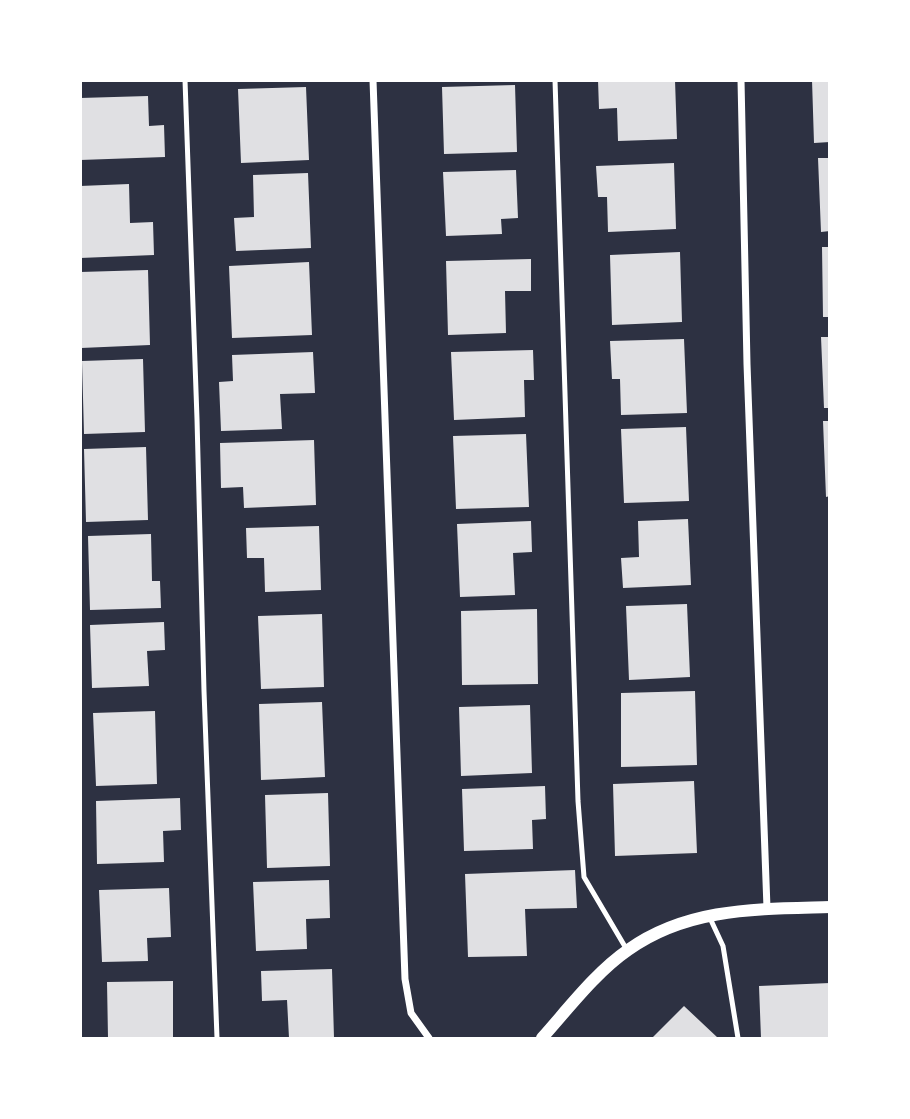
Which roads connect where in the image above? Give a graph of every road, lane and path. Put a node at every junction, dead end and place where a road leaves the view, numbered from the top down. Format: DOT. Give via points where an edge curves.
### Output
graph roads {
  1 [pos="185,80"];
  2 [pos="373,80"];
  3 [pos="555,80"];
  4 [pos="741,80"];
  5 [pos="830,907"];
  6 [pos="767,908"];
  7 [pos="709,915"];
  8 [pos="627,950"];
  9 [pos="217,1038"];
  10 [pos="429,1038"];
  11 [pos="542,1038"];
  12 [pos="738,1038"];
  1 -- 9 [label="lane"];
  2 -- 10 [label="street" via="405,979 411,1013"];
  3 -- 8 [label="lane" via="577,787 584,877"];
  4 -- 6 [label="street"];
  5 -- 6 [label="street"];
  6 -- 7 [label="street"];
  7 -- 8 [label="street" via="663,929"];
  7 -- 12 [label="lane" via="723,946"];
  8 -- 11 [label="street" via="587,986"];
}
